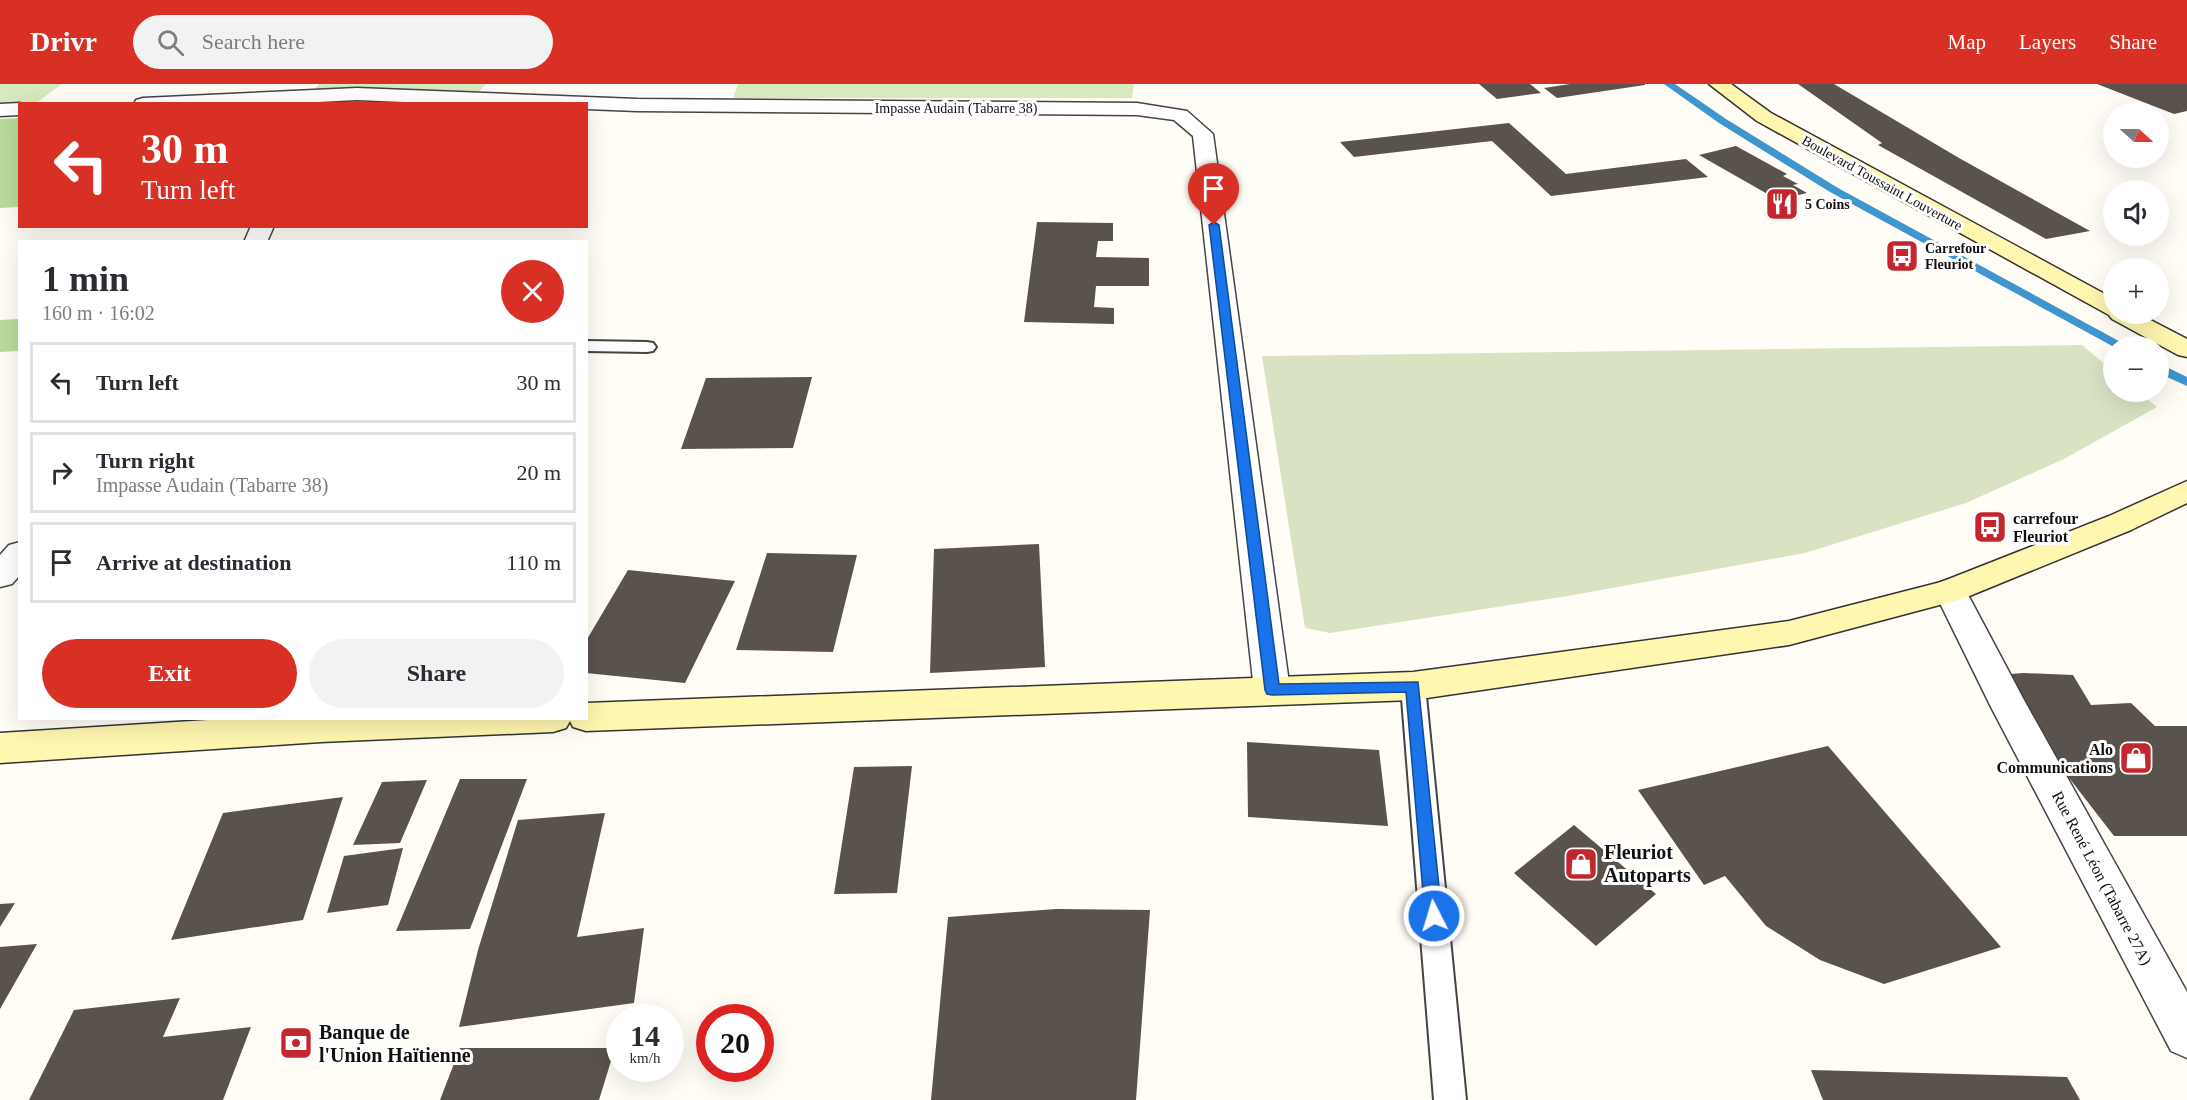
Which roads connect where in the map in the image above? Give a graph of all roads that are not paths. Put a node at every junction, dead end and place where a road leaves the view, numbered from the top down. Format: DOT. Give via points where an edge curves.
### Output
graph roads {
  1 [pos="1719,84"];
  2 [pos="358,94"];
  3 [pos="186,102"];
  4 [pos="561,102"];
  5 [pos="588,103"];
  6 [pos="18,109"];
  7 [pos="0,110"];
  8 [pos="2103,303"];
  9 [pos="2140,324"];
  10 [pos="588,346"];
  11 [pos="647,347"];
  12 [pos="2187,349"];
  13 [pos="2187,491"];
  14 [pos="18,555"];
  15 [pos="0,576"];
  16 [pos="1950,591"];
  17 [pos="1413,686"];
  18 [pos="1272,690"];
  19 [pos="588,717"];
  20 [pos="507,720"];
  21 [pos="0,748"];
  22 [pos="2187,1036"];
  23 [pos="1450,1100"];
  1 -- 8 [label="main road, Boulevard Toussaint Louverture" via="1764,117"];
  2 -- 3 [label="street, Impasse Audain (Tabarre 38)"];
  2 -- 4 [label="street, Impasse Audain (Tabarre 38)"];
  5 -- 18 [label="street, Impasse Audain (Tabarre 38)" via="1137,109 1180,115 1203,134"];
  6 -- 7 [label="street"];
  9 -- 12 [label="main road"];
  10 -- 11 [label="lane"];
  13 -- 16 [label="main road"];
  14 -- 15 [label="street"];
  16 -- 17 [label="main road" via="1789,633"];
  16 -- 22 [label="street, Rue René Léon (Tabarre 27A)"];
  17 -- 18 [label="main road"];
  17 -- 23 [label="lane"];
  18 -- 19 [label="main road"];
  20 -- 21 [label="main road"];
}
